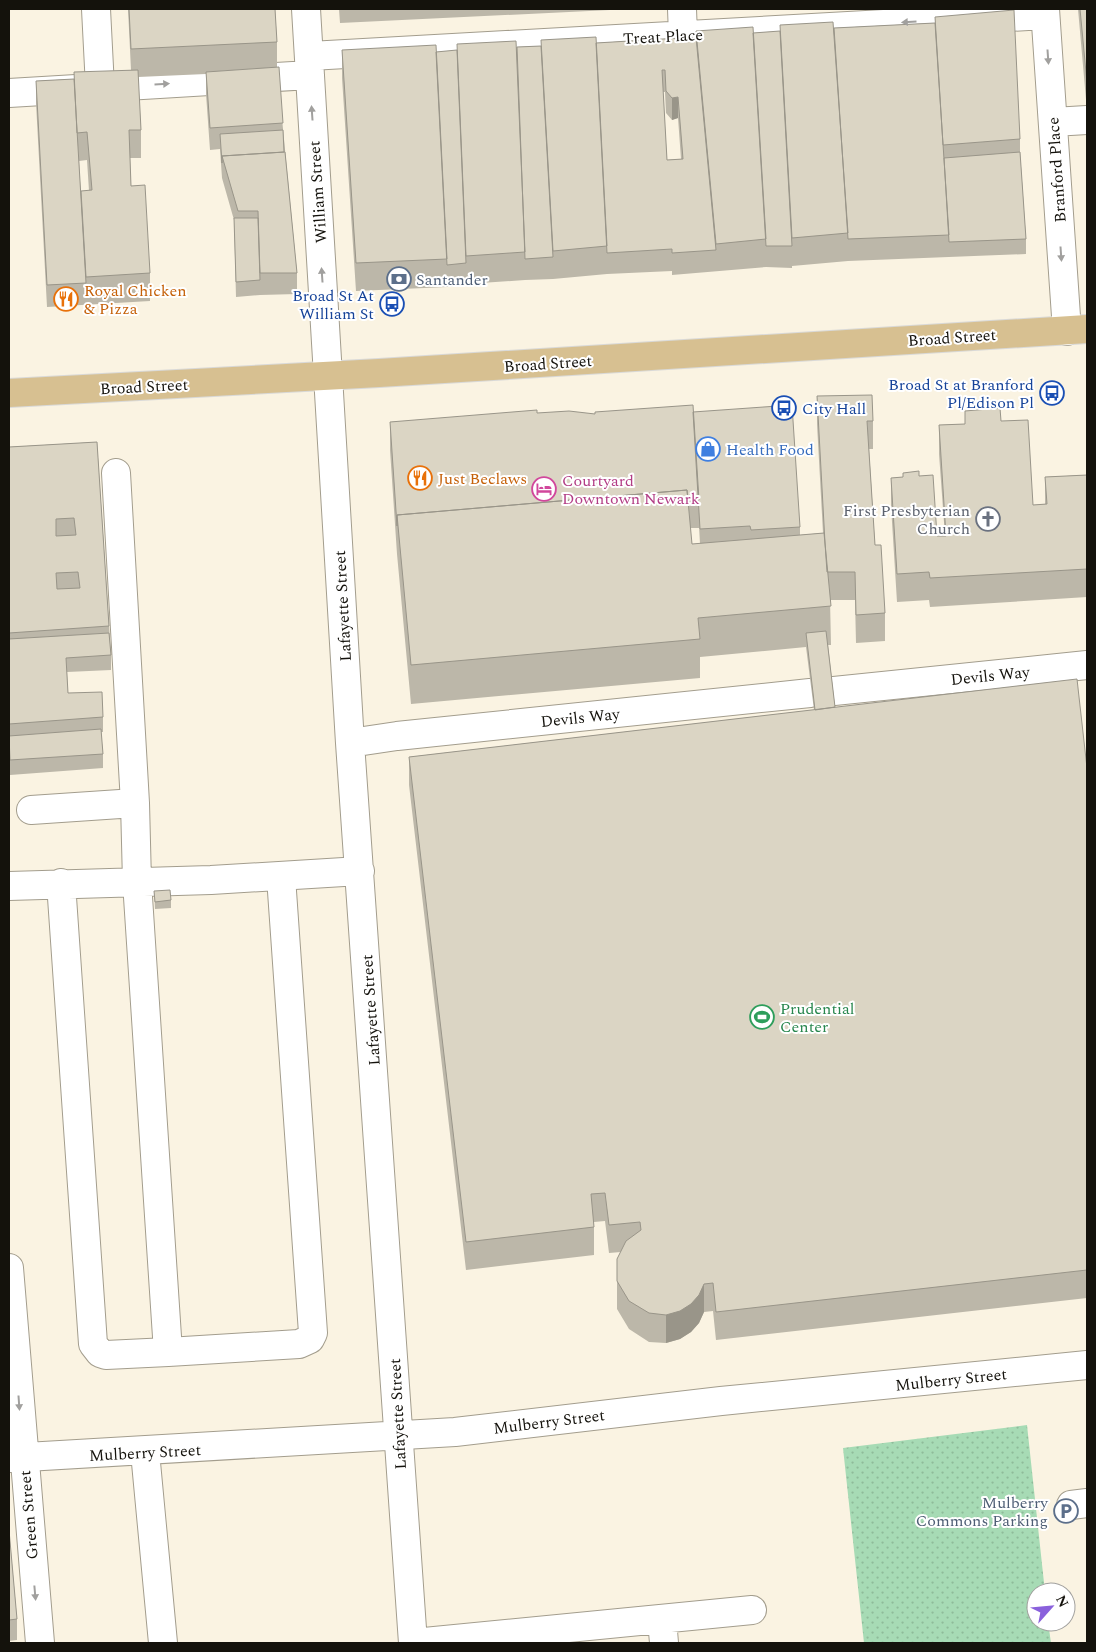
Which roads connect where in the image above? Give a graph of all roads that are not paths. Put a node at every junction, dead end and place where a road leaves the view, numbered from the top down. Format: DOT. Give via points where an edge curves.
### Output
graph roads {
  1 [pos="96,9"];
  2 [pos="306,9"];
  3 [pos="1045,12"];
  4 [pos="683,22"];
  5 [pos="310,66"];
  6 [pos="100,87"];
  7 [pos="9,93"];
  8 [pos="1087,120"];
  9 [pos="1052,122"];
  10 [pos="1077,330"];
  11 [pos="328,376"];
  12 [pos="9,392"];
  13 [pos="116,473"];
  14 [pos="1087,665"];
  15 [pos="350,742"];
  16 [pos="135,803"];
  17 [pos="31,810"];
  18 [pos="360,870"];
  19 [pos="281,876"];
  20 [pos="137,882"];
  21 [pos="61,883"];
  22 [pos="9,886"];
  23 [pos="9,1268"];
  24 [pos="168,1352"];
  25 [pos="1087,1366"];
  26 [pos="400,1436"];
  27 [pos="145,1452"];
  28 [pos="16,1458"];
  29 [pos="752,1610"];
  30 [pos="663,1631"];
  31 [pos="40,1643"];
  32 [pos="163,1643"];
  33 [pos="414,1643"];
  1 -- 6 [label="street"];
  2 -- 5 [label="street, William Street"];
  3 -- 4 [label="street, Treat Place, one-way"];
  3 -- 9 [label="street, Branford Place, one-way"];
  4 -- 5 [label="street, Treat Place"];
  6 -- 5 [label="street, Treat Place, one-way"];
  11 -- 5 [label="street, William Street, one-way"];
  6 -- 7 [label="street, Treat Place"];
  8 -- 9 [label="street"];
  9 -- 10 [label="street, Branford Place, one-way"];
  10 -- 11 [label="main road, Broad Street"];
  11 -- 12 [label="main road, Broad Street"];
  11 -- 15 [label="street, Lafayette Street"];
  13 -- 16 [label="street"];
  14 -- 15 [label="street, Devils Way"];
  15 -- 18 [label="street, Lafayette Street"];
  16 -- 17 [label="street"];
  16 -- 20 [label="street"];
  18 -- 19 [label="street"];
  18 -- 26 [label="street, Lafayette Street"];
  19 -- 20 [label="street"];
  19 -- 24 [label="street" via="313,1333 310,1339 299,1344"];
  20 -- 21 [label="street"];
  20 -- 24 [label="street"];
  21 -- 22 [label="street"];
  21 -- 24 [label="street" via="93,1344 106,1355"];
  23 -- 28 [label="street, Green Street, one-way"];
  25 -- 26 [label="street, Mulberry Street"];
  26 -- 27 [label="street, Mulberry Street"];
  26 -- 33 [label="street, Lafayette Street" via="401,1489"];
  27 -- 28 [label="street, Mulberry Street"];
  27 -- 32 [label="street"];
  28 -- 31 [label="street, Green Street, one-way"];
  29 -- 30 [label="street"];
  30 -- 33 [label="street"];
}
